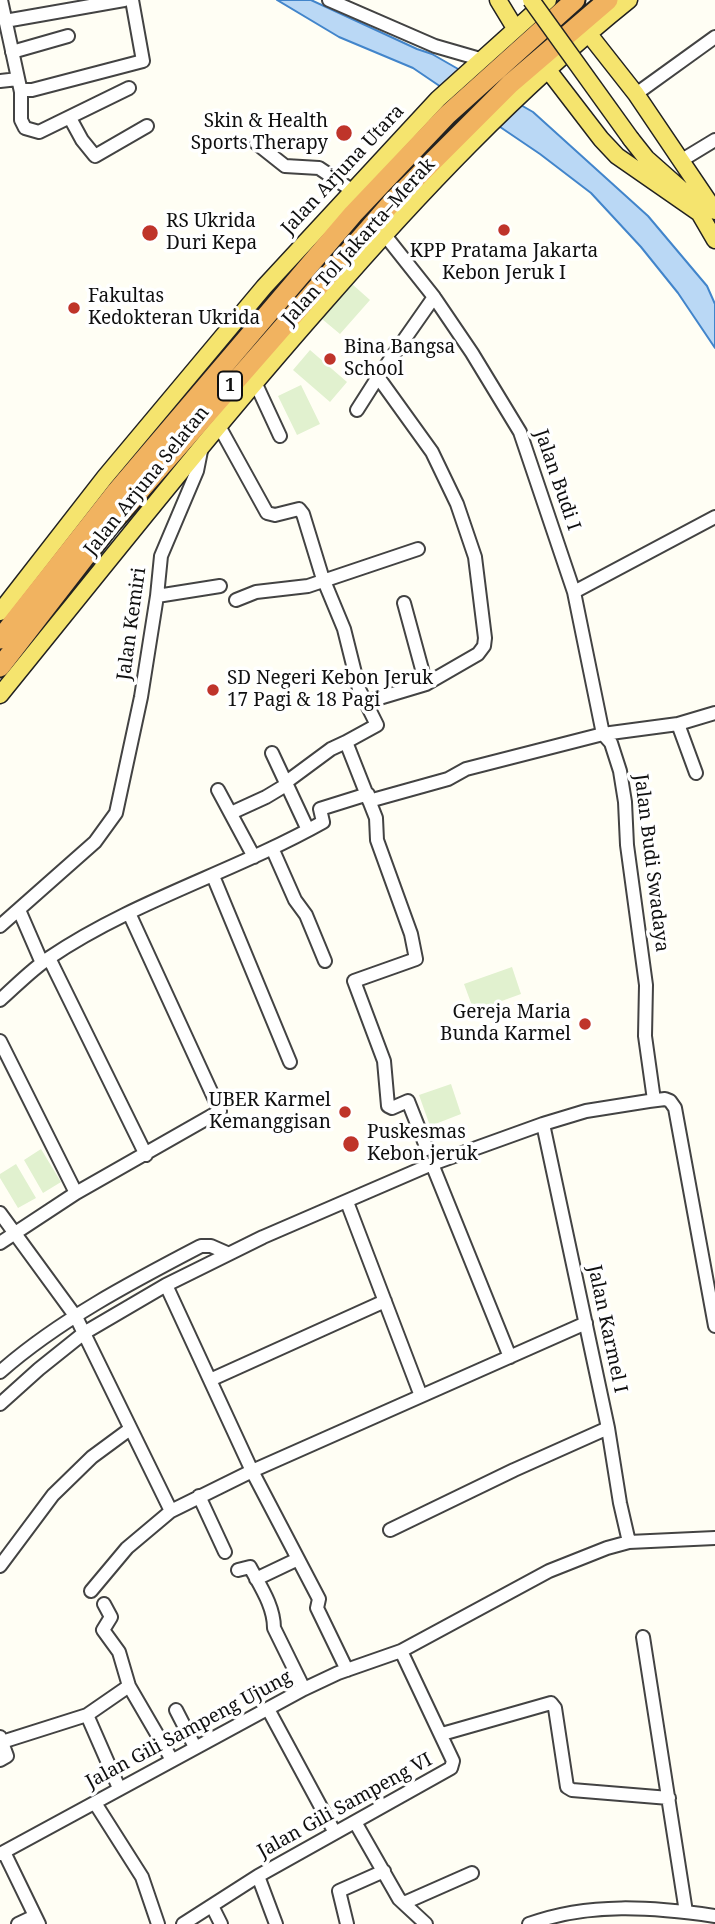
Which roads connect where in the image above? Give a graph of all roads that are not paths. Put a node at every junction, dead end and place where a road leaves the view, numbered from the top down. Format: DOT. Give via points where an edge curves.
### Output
graph roads {
  1 [pos="1,0"];
  2 [pos="124,0"];
  3 [pos="132,0"];
  4 [pos="329,0"];
  5 [pos="498,0"];
  6 [pos="531,0"];
  7 [pos="548,0"];
  8 [pos="575,0"];
  9 [pos="608,0"];
  10 [pos="629,0"];
  11 [pos="5,20"];
  12 [pos="515,28"];
  13 [pos="588,33"];
  14 [pos="68,36"];
  15 [pos="715,37"];
  16 [pos="12,52"];
  17 [pos="482,65"];
  18 [pos="548,70"];
  19 [pos="0,81"];
  20 [pos="19,85"];
  21 [pos="129,88"];
  22 [pos="516,90"];
  23 [pos="636,94"];
  24 [pos="442,107"];
  25 [pos="70,118"];
  26 [pos="480,124"];
  27 [pos="147,126"];
  28 [pos="715,140"];
  29 [pos="256,143"];
  30 [pos="682,160"];
  31 [pos="353,191"];
  32 [pos="709,210"];
  33 [pos="384,234"];
  34 [pos="715,240"];
  35 [pos="434,297"];
  36 [pos="378,377"];
  37 [pos="255,382"];
  38 [pos="357,410"];
  39 [pos="219,426"];
  40 [pos="280,436"];
  41 [pos="202,446"];
  42 [pos="715,517"];
  43 [pos="418,549"];
  44 [pos="323,581"];
  45 [pos="220,586"];
  46 [pos="575,592"];
  47 [pos="157,596"];
  48 [pos="236,600"];
  49 [pos="404,603"];
  50 [pos="0,612"];
  51 [pos="0,639"];
  52 [pos="0,667"];
  53 [pos="426,684"];
  54 [pos="0,695"];
  55 [pos="366,702"];
  56 [pos="715,713"];
  57 [pos="678,724"];
  58 [pos="603,734"];
  59 [pos="346,742"];
  60 [pos="272,754"];
  61 [pos="696,773"];
  62 [pos="285,784"];
  63 [pos="218,790"];
  64 [pos="368,798"];
  65 [pos="231,813"];
  66 [pos="308,830"];
  67 [pos="272,848"];
  68 [pos="254,857"];
  69 [pos="213,876"];
  70 [pos="19,911"];
  71 [pos="129,913"];
  72 [pos="0,926"];
  73 [pos="46,960"];
  74 [pos="325,961"];
  75 [pos="0,1000"];
  76 [pos="0,1041"];
  77 [pos="290,1062"];
  78 [pos="659,1099"];
  79 [pos="543,1124"];
  80 [pos="427,1149"];
  81 [pos="146,1154"];
  82 [pos="432,1164"];
  83 [pos="76,1193"];
  84 [pos="347,1202"];
  85 [pos="0,1213"];
  86 [pos="13,1232"];
  87 [pos="0,1243"];
  88 [pos="227,1254"];
  89 [pos="166,1285"];
  90 [pos="385,1301"];
  91 [pos="76,1317"];
  92 [pos="586,1323"];
  93 [pos="715,1326"];
  94 [pos="84,1333"];
  95 [pos="510,1357"];
  96 [pos="0,1372"];
  97 [pos="209,1380"];
  98 [pos="421,1396"];
  99 [pos="0,1404"];
  100 [pos="608,1428"];
  101 [pos="130,1429"];
  102 [pos="252,1472"];
  103 [pos="199,1496"];
  104 [pos="171,1511"];
  105 [pos="390,1530"];
  106 [pos="715,1538"];
  107 [pos="629,1542"];
  108 [pos="225,1552"];
  109 [pos="298,1559"];
  110 [pos="0,1566"];
  111 [pos="237,1570"];
  112 [pos="256,1579"];
  113 [pos="91,1591"];
  114 [pos="104,1604"];
  115 [pos="643,1637"];
  116 [pos="401,1651"];
  117 [pos="346,1670"];
  118 [pos="129,1686"];
  119 [pos="304,1689"];
  120 [pos="268,1709"];
  121 [pos="176,1710"];
  122 [pos="87,1715"];
  123 [pos="442,1734"];
  124 [pos="1,1740"];
  125 [pos="195,1747"];
  126 [pos="0,1759"];
  127 [pos="172,1759"];
  128 [pos="119,1788"];
  129 [pos="669,1798"];
  130 [pos="94,1803"];
  131 [pos="355,1822"];
  132 [pos="335,1833"];
  133 [pos="2,1853"];
  134 [pos="384,1871"];
  135 [pos="472,1873"];
  136 [pos="258,1876"];
  137 [pos="404,1903"];
  138 [pos="212,1906"];
  139 [pos="686,1912"];
  140 [pos="715,1916"];
  141 [pos="37,1920"];
  142 [pos="18,1924"];
  143 [pos="159,1924"];
  144 [pos="183,1924"];
  145 [pos="221,1924"];
  146 [pos="276,1924"];
  147 [pos="347,1924"];
  148 [pos="426,1924"];
  149 [pos="529,1924"];
  1 -- 11 [label="street"];
  2 -- 11 [label="street"];
  3 -- 20 [label="street" via="143,61 32,90"];
  4 -- 17 [label="street"];
  5 -- 12 [label="main road"];
  6 -- 32 [label="main road, bridge" via="646,158"];
  7 -- 12 [label="main road"];
  8 -- 17 [label="highway, Jalan Tol Jakarta–Merak / 1"];
  9 -- 22 [label="highway, Jalan Tol Jakarta–Merak / 1"];
  10 -- 13 [label="main road"];
  11 -- 16 [label="street"];
  12 -- 17 [label="main road"];
  13 -- 18 [label="main road"];
  13 -- 23 [label="main road"];
  14 -- 16 [label="street"];
  15 -- 23 [label="street"];
  16 -- 20 [label="street"];
  17 -- 24 [label="highway, Jalan Tol Jakarta–Merak / 1"];
  18 -- 22 [label="main road"];
  18 -- 32 [label="main road" via="617,156"];
  19 -- 20 [label="street"];
  20 -- 25 [label="street" via="25,128 39,132"];
  21 -- 25 [label="street"];
  22 -- 26 [label="highway, Jalan Tol Jakarta–Merak / 1"];
  23 -- 30 [label="main road"];
  24 -- 31 [label="main road, Jalan Arjuna Utara"];
  24 -- 51 [label="highway, Jalan Tol Jakarta–Merak / 1" via="142,461"];
  25 -- 27 [label="street" via="95,156"];
  26 -- 33 [label="main road, Jalan Arjuna Selatan"];
  26 -- 52 [label="highway, Jalan Tol Jakarta–Merak / 1" via="393,201 305,300 109,526"];
  28 -- 30 [label="street"];
  29 -- 31 [label="street" via="285,166 319,168"];
  30 -- 32 [label="main road"];
  31 -- 50 [label="main road, Jalan Arjuna Utara" via="264,287 122,456"];
  32 -- 34 [label="main road"];
  33 -- 35 [label="street, Jalan Budi I"];
  33 -- 37 [label="main road, Jalan Arjuna Selatan"];
  35 -- 36 [label="street"];
  35 -- 46 [label="street, Jalan Budi I" via="520,432"];
  36 -- 38 [label="street"];
  36 -- 53 [label="street" via="432,452 475,557 484,646"];
  37 -- 39 [label="main road, Jalan Arjuna Selatan"];
  37 -- 40 [label="street"];
  39 -- 41 [label="main road, Jalan Arjuna Selatan"];
  39 -- 44 [label="street" via="267,513 299,509 303,514"];
  41 -- 47 [label="street, Jalan Kemiri" via="197,471 161,556"];
  41 -- 54 [label="main road, Jalan Arjuna Selatan"];
  42 -- 46 [label="street"];
  43 -- 44 [label="street"];
  44 -- 48 [label="street" via="256,592"];
  44 -- 55 [label="street" via="344,629"];
  45 -- 47 [label="street"];
  46 -- 58 [label="street, Jalan Budi I"];
  47 -- 70 [label="street, Jalan Kemiri" via="116,813 95,842"];
  49 -- 53 [label="street"];
  53 -- 55 [label="street"];
  55 -- 59 [label="street" via="377,726"];
  56 -- 57 [label="street"];
  57 -- 58 [label="street"];
  57 -- 61 [label="street"];
  58 -- 64 [label="street"];
  58 -- 78 [label="street, Jalan Budi Swadaya" via="611,743 625,802 646,985 645,1036"];
  59 -- 62 [label="street"];
  59 -- 64 [label="street"];
  60 -- 62 [label="street"];
  62 -- 65 [label="street"];
  62 -- 66 [label="street"];
  63 -- 65 [label="street"];
  64 -- 66 [label="street" via="320,809 323,822"];
  64 -- 80 [label="street" via="416,959 354,981 384,1061 387,1106 408,1101"];
  65 -- 68 [label="street"];
  66 -- 67 [label="street"];
  67 -- 68 [label="street"];
  67 -- 74 [label="street"];
  68 -- 69 [label="street"];
  69 -- 71 [label="street"];
  69 -- 77 [label="street"];
  70 -- 72 [label="street"];
  70 -- 73 [label="street"];
  71 -- 73 [label="street"];
  71 -- 81 [label="street" via="220,1111"];
  73 -- 75 [label="street"];
  73 -- 81 [label="street"];
  76 -- 83 [label="street"];
  78 -- 79 [label="street" via="586,1111"];
  78 -- 93 [label="street, Jalan Budi Swadaya" via="670,1101 675,1108"];
  79 -- 82 [label="street"];
  79 -- 92 [label="street, Jalan Karmel I"];
  81 -- 83 [label="street"];
  82 -- 84 [label="street"];
  82 -- 95 [label="street"];
  83 -- 86 [label="street"];
  84 -- 88 [label="street"];
  84 -- 90 [label="street"];
  85 -- 86 [label="street"];
  86 -- 87 [label="street"];
  86 -- 91 [label="street"];
  88 -- 89 [label="street"];
  88 -- 91 [label="street" via="201,1246"];
  89 -- 94 [label="street"];
  89 -- 97 [label="street"];
  90 -- 97 [label="street"];
  90 -- 98 [label="street"];
  91 -- 94 [label="street"];
  91 -- 96 [label="street"];
  92 -- 95 [label="street"];
  92 -- 100 [label="street, Jalan Karmel I"];
  94 -- 99 [label="street"];
  94 -- 101 [label="street"];
  95 -- 98 [label="street"];
  97 -- 102 [label="street"];
  98 -- 102 [label="street"];
  100 -- 105 [label="street"];
  100 -- 107 [label="street, Jalan Karmel I"];
  101 -- 104 [label="street"];
  101 -- 110 [label="street" via="53,1495"];
  102 -- 103 [label="street"];
  102 -- 109 [label="street"];
  103 -- 104 [label="street"];
  103 -- 108 [label="street"];
  104 -- 113 [label="street" via="127,1548"];
  106 -- 107 [label="street, Jalan Gili Sampeng Ujung"];
  107 -- 116 [label="street, Jalan Gili Sampeng Ujung" via="549,1571"];
  109 -- 112 [label="street"];
  109 -- 117 [label="street" via="319,1598 317,1608"];
  111 -- 112 [label="street" via="249,1567"];
  112 -- 119 [label="street"];
  114 -- 118 [label="street" via="111,1617 103,1630 119,1652"];
  115 -- 129 [label="street"];
  116 -- 117 [label="street, Jalan Gili Sampeng Ujung"];
  116 -- 123 [label="street, Jalan Gili Sampeng VI"];
  117 -- 119 [label="street, Jalan Gili Sampeng Ujung"];
  118 -- 122 [label="street"];
  118 -- 127 [label="street"];
  119 -- 120 [label="street, Jalan Gili Sampeng Ujung"];
  120 -- 125 [label="street, Jalan Gili Sampeng Ujung"];
  120 -- 132 [label="street"];
  121 -- 125 [label="street"];
  122 -- 124 [label="street"];
  122 -- 128 [label="street"];
  123 -- 129 [label="street" via="551,1703 567,1787"];
  123 -- 131 [label="street, Jalan Gili Sampeng VI" via="453,1761 451,1768"];
  124 -- 126 [label="street" via="7,1756"];
  125 -- 127 [label="street, Jalan Gili Sampeng Ujung"];
  127 -- 128 [label="street, Jalan Gili Sampeng Ujung"];
  128 -- 130 [label="street, Jalan Gili Sampeng Ujung"];
  129 -- 139 [label="street"];
  130 -- 133 [label="street, Jalan Gili Sampeng Ujung"];
  130 -- 143 [label="street" via="142,1877"];
  131 -- 132 [label="street, Jalan Gili Sampeng VI"];
  131 -- 134 [label="street"];
  132 -- 136 [label="street, Jalan Gili Sampeng VI"];
  133 -- 141 [label="street"];
  134 -- 137 [label="street"];
  134 -- 147 [label="street" via="339,1891"];
  135 -- 137 [label="street"];
  136 -- 138 [label="street, Jalan Gili Sampeng VI"];
  136 -- 146 [label="street"];
  137 -- 148 [label="street"];
  138 -- 144 [label="street, Jalan Gili Sampeng VI"];
  138 -- 145 [label="street"];
  139 -- 140 [label="street"];
  139 -- 149 [label="street" via="593,1910"];
  141 -- 142 [label="street"];
}
